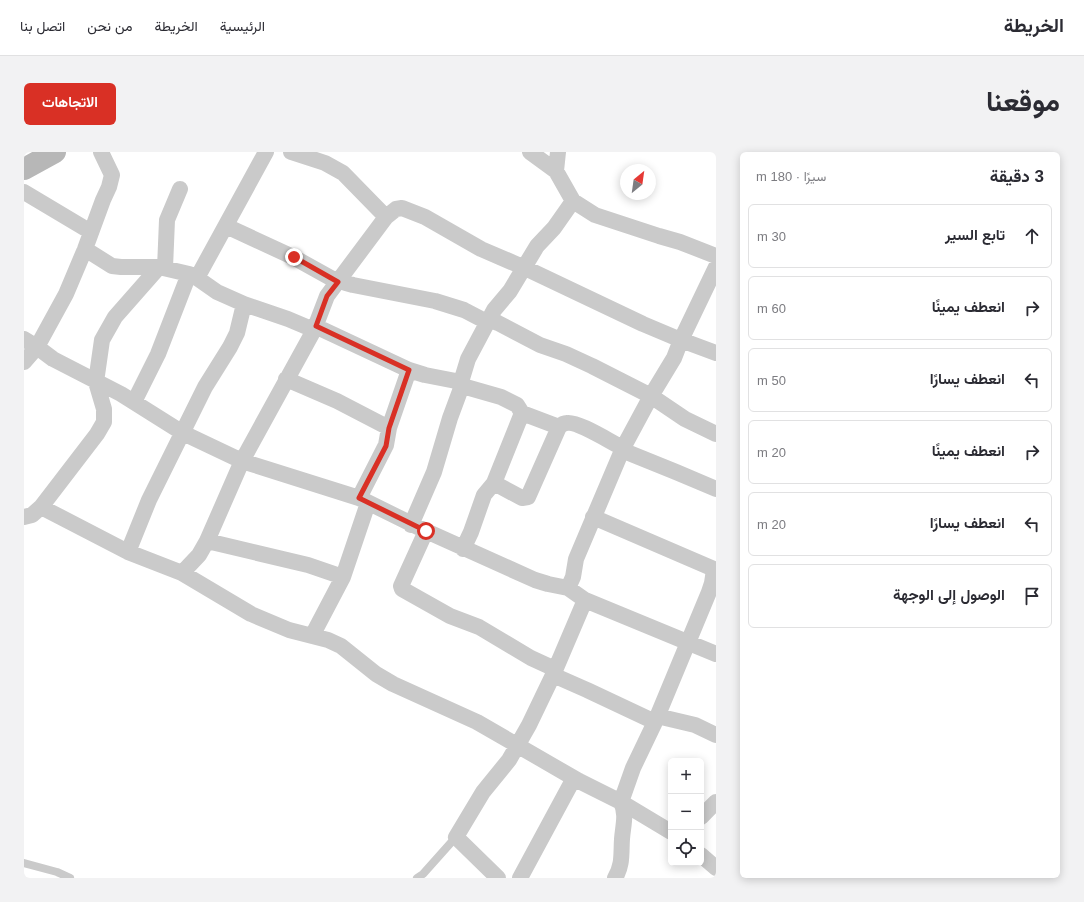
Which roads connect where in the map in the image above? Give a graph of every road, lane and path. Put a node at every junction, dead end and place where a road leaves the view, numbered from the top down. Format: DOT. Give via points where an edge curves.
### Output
graph roads {
  1 [pos="55,152"];
  2 [pos="101,152"];
  3 [pos="266,152"];
  4 [pos="290,152"];
  5 [pos="530,152"];
  6 [pos="558,152"];
  7 [pos="24,169"];
  8 [pos="556,171"];
  9 [pos="180,189"];
  10 [pos="24,192"];
  11 [pos="572,201"];
  12 [pos="386,217"];
  13 [pos="226,226"];
  14 [pos="91,232"];
  15 [pos="85,249"];
  16 [pos="716,256"];
  17 [pos="162,267"];
  18 [pos="523,267"];
  19 [pos="716,267"];
  20 [pos="193,276"];
  21 [pos="339,280"];
  22 [pos="244,304"];
  23 [pos="487,322"];
  24 [pos="315,328"];
  25 [pos="681,340"];
  26 [pos="31,343"];
  27 [pos="716,352"];
  28 [pos="24,362"];
  29 [pos="409,370"];
  30 [pos="286,380"];
  31 [pos="96,382"];
  32 [pos="461,382"];
  33 [pos="651,396"];
  34 [pos="134,402"];
  35 [pos="522,413"];
  36 [pos="558,427"];
  37 [pos="389,428"];
  38 [pos="183,433"];
  39 [pos="716,434"];
  40 [pos="623,448"];
  41 [pos="242,461"];
  42 [pos="494,483"];
  43 [pos="716,489"];
  44 [pos="364,501"];
  45 [pos="41,507"];
  46 [pos="24,517"];
  47 [pos="593,517"];
  48 [pos="418,528"];
  49 [pos="207,541"];
  50 [pos="463,549"];
  51 [pos="128,552"];
  52 [pos="715,570"];
  53 [pos="182,573"];
  54 [pos="343,577"];
  55 [pos="568,588"];
  56 [pos="585,600"];
  57 [pos="312,636"];
  58 [pos="688,642"];
  59 [pos="716,654"];
  60 [pos="554,672"];
  61 [pos="656,719"];
  62 [pos="716,735"];
  63 [pos="518,745"];
  64 [pos="574,778"];
  65 [pos="621,802"];
  66 [pos="716,802"];
  67 [pos="704,814"];
  68 [pos="668,830"];
  69 [pos="456,837"];
  70 [pos="704,858"];
  71 [pos="24,863"];
  72 [pos="716,868"];
  73 [pos="70,878"];
  74 [pos="417,878"];
  75 [pos="498,878"];
  76 [pos="520,878"];
  77 [pos="615,878"];
  1 -- 7 [label="street"];
  2 -- 14 [label="street" via="112,175"];
  3 -- 13 [label="street"];
  4 -- 12 [label="street" via="325,163 343,173"];
  5 -- 8 [label="street"];
  6 -- 8 [label="street"];
  8 -- 11 [label="street"];
  9 -- 17 [label="street" via="167,220"];
  10 -- 14 [label="street"];
  11 -- 16 [label="street" via="595,215"];
  11 -- 18 [label="street"];
  12 -- 18 [label="street" via="396,209 402,208 425,217 481,249"];
  12 -- 21 [label="street"];
  13 -- 20 [label="street"];
  13 -- 21 [label="street"];
  14 -- 15 [label="street"];
  15 -- 17 [label="street" via="112,266"];
  15 -- 26 [label="street" via="66,294"];
  17 -- 20 [label="street"];
  17 -- 31 [label="street" via="115,316 102,340"];
  18 -- 23 [label="street" via="510,291"];
  18 -- 25 [label="street"];
  19 -- 25 [label="street"];
  20 -- 22 [label="street" via="217,292"];
  20 -- 34 [label="street"];
  21 -- 23 [label="street" via="435,301 464,310"];
  21 -- 24 [label="street" via="327,296"];
  22 -- 24 [label="street"];
  22 -- 38 [label="street" via="237,333"];
  23 -- 32 [label="street" via="468,359"];
  23 -- 33 [label="street" via="498,322 540,345 566,354"];
  24 -- 29 [label="street"];
  24 -- 30 [label="street"];
  25 -- 27 [label="street"];
  25 -- 33 [label="street" via="674,358"];
  26 -- 28 [label="street"];
  26 -- 31 [label="street" via="53,359"];
  29 -- 32 [label="street"];
  29 -- 37 [label="street"];
  30 -- 37 [label="street" via="337,401"];
  30 -- 41 [label="street"];
  31 -- 34 [label="street"];
  31 -- 45 [label="street" via="104,408 104,422"];
  32 -- 35 [label="street" via="466,387 510,400"];
  32 -- 48 [label="street"];
  33 -- 39 [label="street" via="685,420"];
  33 -- 40 [label="street"];
  34 -- 38 [label="street"];
  35 -- 36 [label="street"];
  35 -- 42 [label="street"];
  36 -- 40 [label="street" via="566,423 582,426"];
  36 -- 42 [label="street" via="528,497 522,498"];
  37 -- 44 [label="street" via="386,446"];
  38 -- 41 [label="street"];
  38 -- 51 [label="street" via="149,500"];
  40 -- 43 [label="street" via="637,457"];
  40 -- 47 [label="street"];
  41 -- 44 [label="street"];
  41 -- 49 [label="street"];
  42 -- 50 [label="street" via="484,495"];
  44 -- 48 [label="street"];
  44 -- 54 [label="street"];
  45 -- 46 [label="street" via="32,516"];
  45 -- 51 [label="street"];
  47 -- 52 [label="street"];
  47 -- 55 [label="street" via="576,559"];
  48 -- 50 [label="street"];
  48 -- 60 [label="street" via="402,590 450,616 479,627"];
  49 -- 53 [label="street"];
  49 -- 54 [label="street" via="308,565"];
  50 -- 55 [label="street" via="535,580"];
  51 -- 53 [label="street"];
  52 -- 58 [label="street"];
  53 -- 57 [label="street" via="251,614 289,630"];
  54 -- 57 [label="street"];
  55 -- 56 [label="street"];
  56 -- 58 [label="street"];
  56 -- 60 [label="street"];
  57 -- 63 [label="street" via="341,646 393,684 477,722"];
  58 -- 59 [label="street"];
  58 -- 61 [label="street"];
  60 -- 61 [label="street" via="587,690"];
  60 -- 63 [label="street"];
  61 -- 62 [label="street" via="695,725"];
  61 -- 65 [label="street" via="633,768"];
  63 -- 64 [label="street"];
  63 -- 69 [label="street" via="502,770 483,792"];
  64 -- 65 [label="street"];
  64 -- 76 [label="street"];
  65 -- 68 [label="street"];
  65 -- 77 [label="street" via="625,818 622,857"];
  66 -- 67 [label="street"];
  69 -- 74 [label="lane"];
  69 -- 75 [label="street"];
  70 -- 72 [label="street"];
  71 -- 73 [label="lane"];
}
